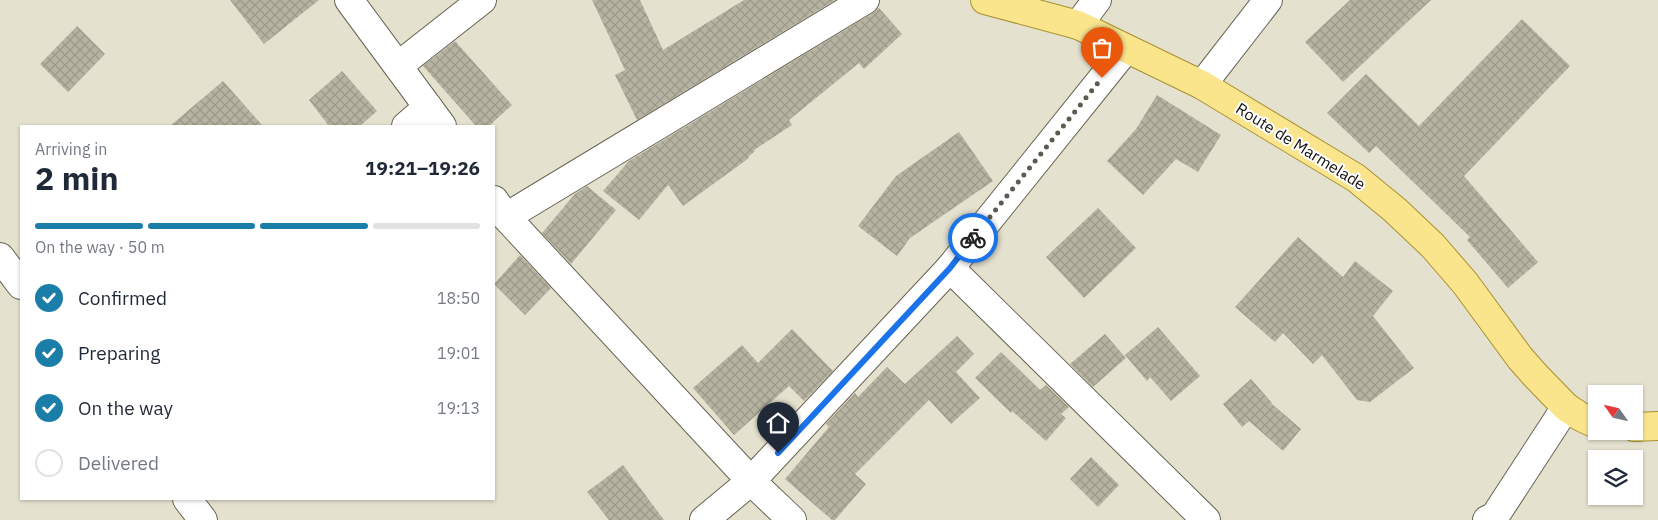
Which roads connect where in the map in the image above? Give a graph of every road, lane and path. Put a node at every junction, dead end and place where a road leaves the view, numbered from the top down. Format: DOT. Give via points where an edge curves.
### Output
graph roads {
  1 [pos="349,0"];
  2 [pos="482,0"];
  3 [pos="865,0"];
  4 [pos="985,0"];
  5 [pos="1097,0"];
  6 [pos="1268,0"];
  7 [pos="1078,25"];
  8 [pos="1126,49"];
  9 [pos="398,66"];
  10 [pos="1202,84"];
  11 [pos="435,116"];
  12 [pos="409,125"];
  13 [pos="500,209"];
  14 [pos="0,257"];
  15 [pos="950,268"];
  16 [pos="20,283"];
  17 [pos="1566,407"];
  18 [pos="1588,420"];
  19 [pos="1658,426"];
  20 [pos="1643,427"];
  21 [pos="752,481"];
  22 [pos="188,500"];
  23 [pos="203,520"];
  24 [pos="704,520"];
  25 [pos="792,520"];
  26 [pos="1206,520"];
  27 [pos="1487,520"];
  1 -- 9 [label="street"];
  2 -- 9 [label="street"];
  3 -- 13 [label="street"];
  4 -- 7 [label="main road, Route de Marmelade"];
  5 -- 7 [label="street"];
  6 -- 10 [label="street"];
  7 -- 8 [label="main road, Route de Marmelade"];
  8 -- 10 [label="main road, Route de Marmelade"];
  8 -- 15 [label="street"];
  9 -- 11 [label="street"];
  10 -- 17 [label="main road, Route de Marmelade" via="1324,157 1395,210 1433,246 1465,283 1520,358"];
  11 -- 12 [label="street"];
  13 -- 21 [label="street"];
  14 -- 16 [label="street"];
  15 -- 21 [label="street"];
  15 -- 26 [label="street"];
  17 -- 18 [label="main road, Route de Marmelade"];
  17 -- 27 [label="street" via="1495,516"];
  19 -- 20 [label="main road"];
  21 -- 24 [label="street"];
  21 -- 25 [label="street"];
  22 -- 23 [label="street"];
}
